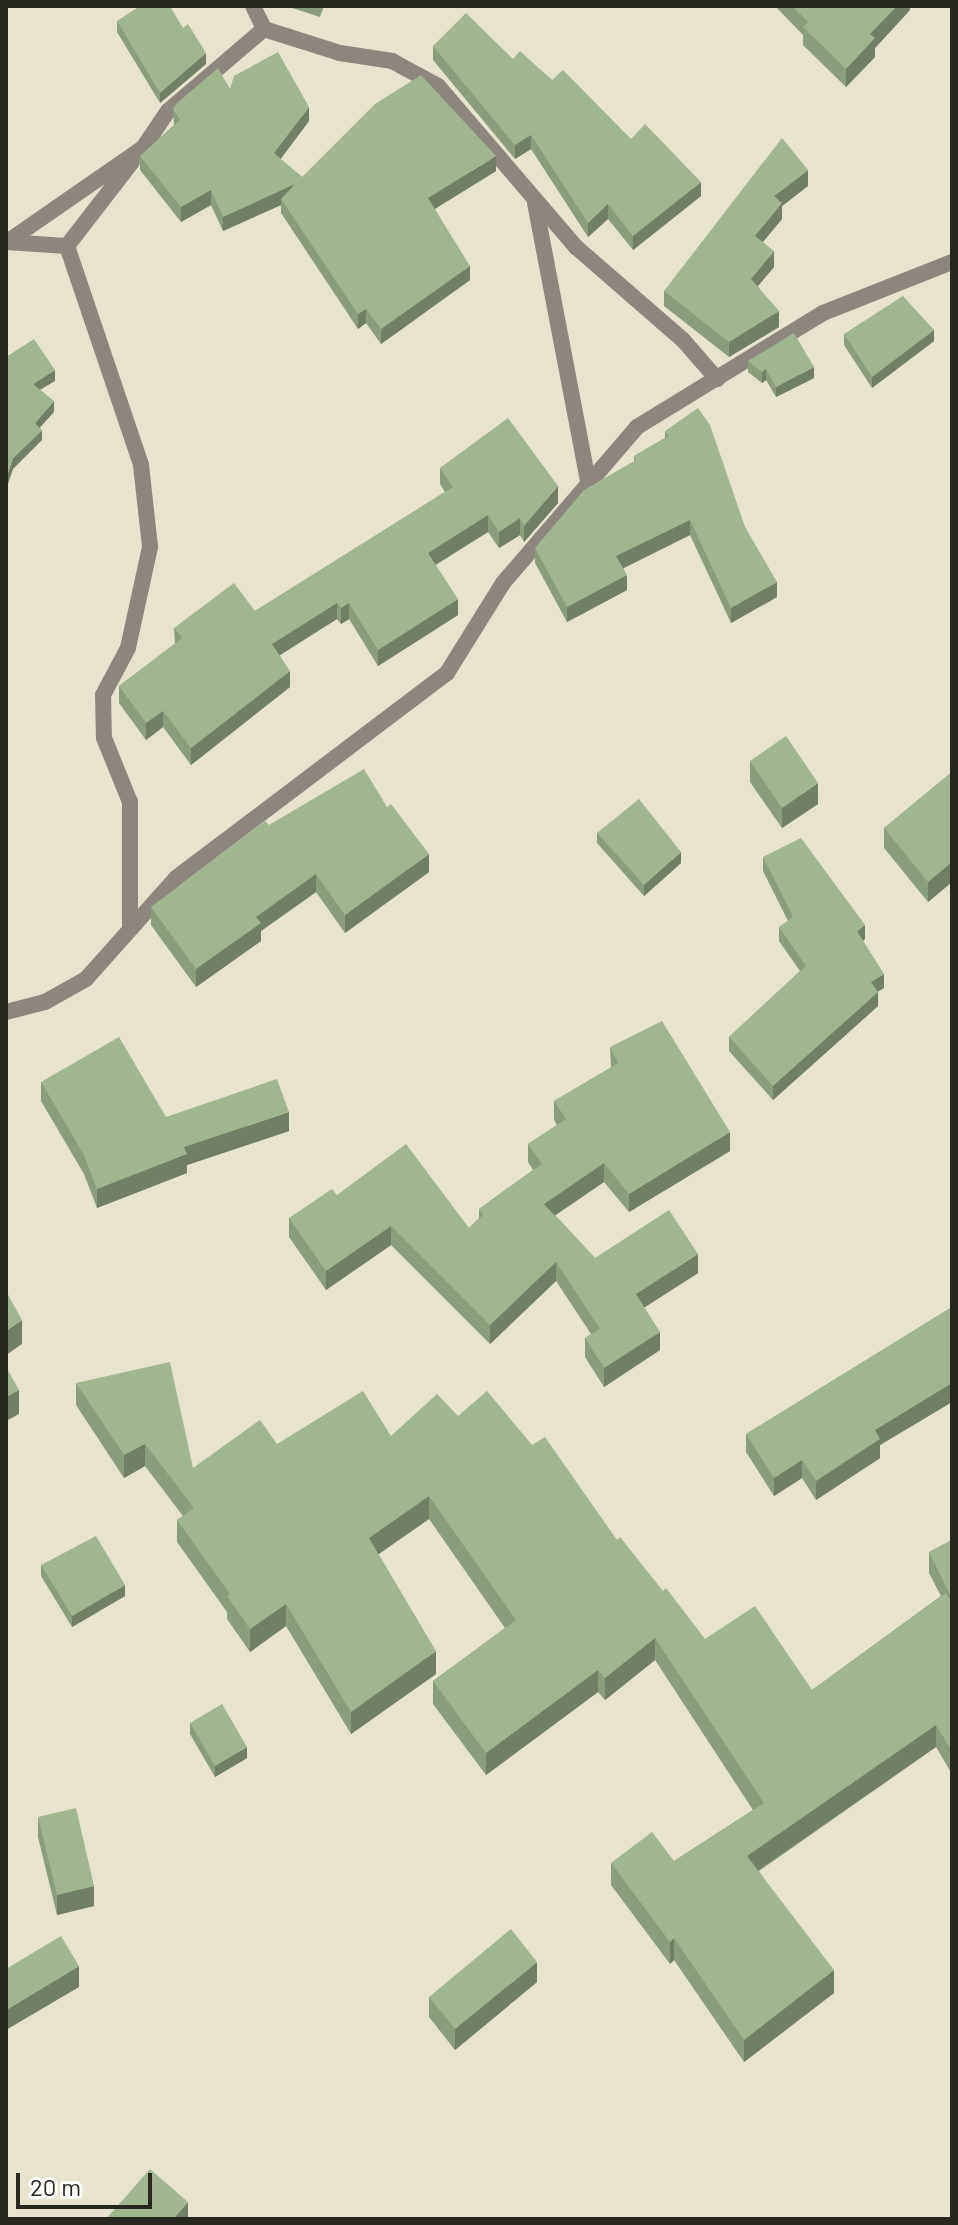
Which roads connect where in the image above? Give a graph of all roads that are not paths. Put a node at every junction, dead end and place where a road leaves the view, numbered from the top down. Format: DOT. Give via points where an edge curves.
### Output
graph roads {
  1 [pos="253,6"];
  2 [pos="264,29"];
  3 [pos="143,148"];
  4 [pos="535,201"];
  5 [pos="6,242"];
  6 [pos="67,246"];
  7 [pos="952,262"];
  8 [pos="717,379"];
  9 [pos="588,482"];
  10 [pos="130,927"];
  11 [pos="6,1012"];
  1 -- 2 [label="street"];
  2 -- 3 [label="street" via="168,111"];
  2 -- 4 [label="street" via="340,53 392,61 438,86 504,158"];
  3 -- 5 [label="street"];
  3 -- 6 [label="street"];
  4 -- 8 [label="street" via="576,247 683,340"];
  4 -- 9 [label="street"];
  5 -- 6 [label="street"];
  6 -- 10 [label="street" via="141,465 150,547 128,648 103,695 104,738 130,802"];
  7 -- 8 [label="street" via="823,313"];
  8 -- 9 [label="street" via="637,427"];
  9 -- 10 [label="street" via="503,583 447,673 176,878"];
  10 -- 11 [label="street" via="86,979 45,1002"];
}
